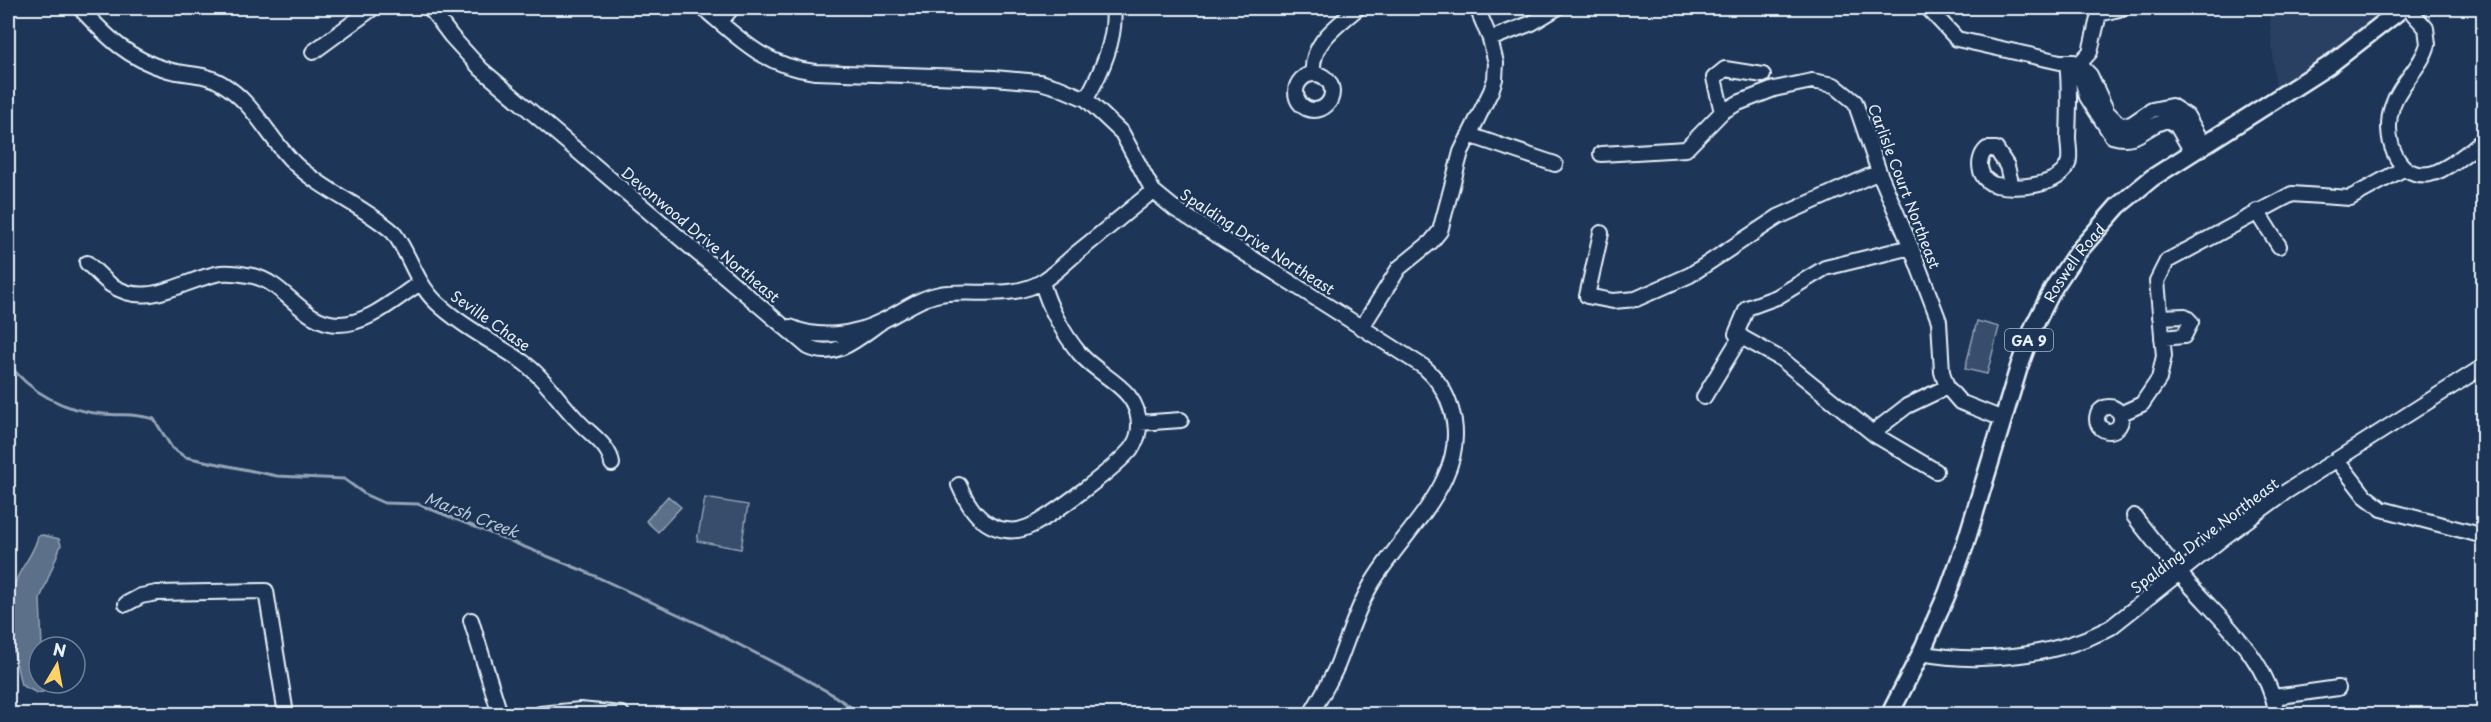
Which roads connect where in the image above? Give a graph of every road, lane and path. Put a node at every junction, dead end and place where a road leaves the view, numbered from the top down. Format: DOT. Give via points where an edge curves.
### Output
graph roads {
  1 [pos="80,8"];
  2 [pos="373,8"];
  3 [pos="430,8"];
  4 [pos="703,8"];
  5 [pos="732,8"];
  6 [pos="1113,8"];
  7 [pos="1358,8"];
  8 [pos="1477,8"];
  9 [pos="1557,8"];
  10 [pos="1928,8"];
  11 [pos="2123,8"];
  12 [pos="2403,8"];
  13 [pos="2408,8"];
  14 [pos="2098,10"];
  15 [pos="720,22"];
  16 [pos="1490,39"];
  17 [pos="313,52"];
  18 [pos="2077,64"];
  19 [pos="1313,74"];
  20 [pos="1762,75"];
  21 [pos="1086,99"];
  22 [pos="1722,112"];
  23 [pos="1469,135"];
  24 [pos="2484,139"];
  25 [pos="2198,148"];
  26 [pos="1600,154"];
  27 [pos="1555,164"];
  28 [pos="2405,168"];
  29 [pos="1879,172"];
  30 [pos="2012,187"];
  31 [pos="1153,191"];
  32 [pos="2257,211"];
  33 [pos="1601,233"];
  34 [pos="2279,246"];
  35 [pos="1911,247"];
  36 [pos="87,263"];
  37 [pos="1042,282"];
  38 [pos="420,283"];
  39 [pos="2160,317"];
  40 [pos="1362,327"];
  41 [pos="1741,336"];
  42 [pos="2163,338"];
  43 [pos="2484,366"];
  44 [pos="1947,387"];
  45 [pos="1704,397"];
  46 [pos="2120,414"];
  47 [pos="2003,419"];
  48 [pos="1181,420"];
  49 [pos="1139,423"];
  50 [pos="1875,435"];
  51 [pos="2338,461"];
  52 [pos="612,464"];
  53 [pos="1936,471"];
  54 [pos="959,485"];
  55 [pos="2134,516"];
  56 [pos="2484,536"];
  57 [pos="2180,573"];
  58 [pos="126,604"];
  59 [pos="471,620"];
  60 [pos="1921,653"];
  61 [pos="2338,688"];
  62 [pos="2274,697"];
  63 [pos="286,714"];
  64 [pos="500,714"];
  65 [pos="540,714"];
  66 [pos="622,714"];
  67 [pos="1311,714"];
  68 [pos="1890,714"];
  69 [pos="2277,714"];
  1 -- 38 [label="street, Seville Chase" via="124,51 169,70 222,83 261,118 296,165 393,232"];
  2 -- 17 [label="street"];
  3 -- 37 [label="street, Devonwood Drive Northeast" via="481,69 808,347 828,352 844,348 881,322 937,294 1004,292"];
  4 -- 15 [label="street, Spalding Drive Northeast"];
  5 -- 15 [label="street"];
  6 -- 21 [label="street" via="1113,28 1100,75"];
  7 -- 19 [label="street" via="1319,45 1312,63"];
  8 -- 16 [label="street"];
  9 -- 16 [label="street" via="1532,23"];
  10 -- 18 [label="street" via="1957,39"];
  11 -- 14 [label="street"];
  12 -- 25 [label="main road, Roswell Road / GA 9" via="2328,66"];
  13 -- 28 [label="street" via="2429,36 2427,49 2390,113 2392,149"];
  14 -- 18 [label="street" via="2090,52"];
  15 -- 21 [label="street, Spalding Drive Northeast" via="761,56 796,70 1040,82"];
  16 -- 23 [label="street" via="1495,79"];
  18 -- 25 [label="street" via="2087,97 2112,136 2133,138 2168,120"];
  18 -- 30 [label="street" via="2070,91 2069,163 2056,178"];
  20 -- 22 [label="street" via="1725,69 1714,78"];
  21 -- 31 [label="street, Spalding Drive Northeast" via="1122,133"];
  22 -- 26 [label="street, Carlisle Court Northeast" via="1686,149"];
  22 -- 29 [label="street, Carlisle Court Northeast" via="1774,89 1812,81 1834,85 1856,102"];
  23 -- 27 [label="street"];
  23 -- 40 [label="street" via="1440,231 1399,268"];
  24 -- 28 [label="street" via="2439,171 2416,173"];
  25 -- 47 [label="main road, Roswell Road / GA 9" via="2118,206 2076,254 2034,326"];
  28 -- 32 [label="street" via="2350,198 2292,194"];
  29 -- 33 [label="street" via="1778,217 1689,274 1636,299 1613,301 1587,296"];
  29 -- 35 [label="street, Carlisle Court Northeast"];
  31 -- 37 [label="street"];
  31 -- 40 [label="street, Spalding Drive Northeast" via="1200,227"];
  32 -- 34 [label="street"];
  32 -- 39 [label="street" via="2167,261 2157,281"];
  35 -- 41 [label="street" via="1825,268 1777,297 1747,308 1736,334"];
  35 -- 44 [label="street, Carlisle Court Northeast" via="1939,321 1942,372"];
  36 -- 38 [label="street" via="112,285 146,295 219,273 253,276 271,284 312,317 338,324 366,318"];
  37 -- 49 [label="street" via="1072,344 1091,365 1131,395"];
  38 -- 52 [label="street, Seville Chase" via="452,316 539,375 607,449"];
  39 -- 42 [label="street"];
  39 -- 42 [label="street" via="2185,316 2191,322 2184,336"];
  40 -- 67 [label="street, Spalding Drive Northeast" via="1439,382 1453,415 1454,451 1436,494 1370,587"];
  41 -- 45 [label="street"];
  41 -- 50 [label="street" via="1781,359"];
  42 -- 46 [label="street" via="2159,379 2142,404"];
  43 -- 51 [label="street, Spalding Drive Northeast"];
  44 -- 47 [label="street" via="1960,402"];
  44 -- 50 [label="street" via="1907,406 1876,430"];
  47 -- 60 [label="main road, Roswell Road / GA 9" via="1965,545"];
  48 -- 49 [label="street"];
  49 -- 54 [label="street" via="1136,440 1127,454 1074,497 1025,528 1006,530 986,524 973,511"];
  50 -- 53 [label="street"];
  51 -- 56 [label="street" via="2364,496 2382,509"];
  51 -- 57 [label="street, Spalding Drive Northeast" via="2284,493"];
  55 -- 57 [label="street"];
  57 -- 60 [label="street, Spalding Drive Northeast" via="2110,627 2053,651 1956,657"];
  57 -- 62 [label="street" via="2255,658"];
  58 -- 63 [label="street" via="157,593 266,591"];
  59 -- 64 [label="street"];
  60 -- 68 [label="main road, Roswell Road / GA 9"];
  61 -- 62 [label="street"];
  62 -- 69 [label="street"];
  65 -- 66 [label="street" via="580,710"];
}
